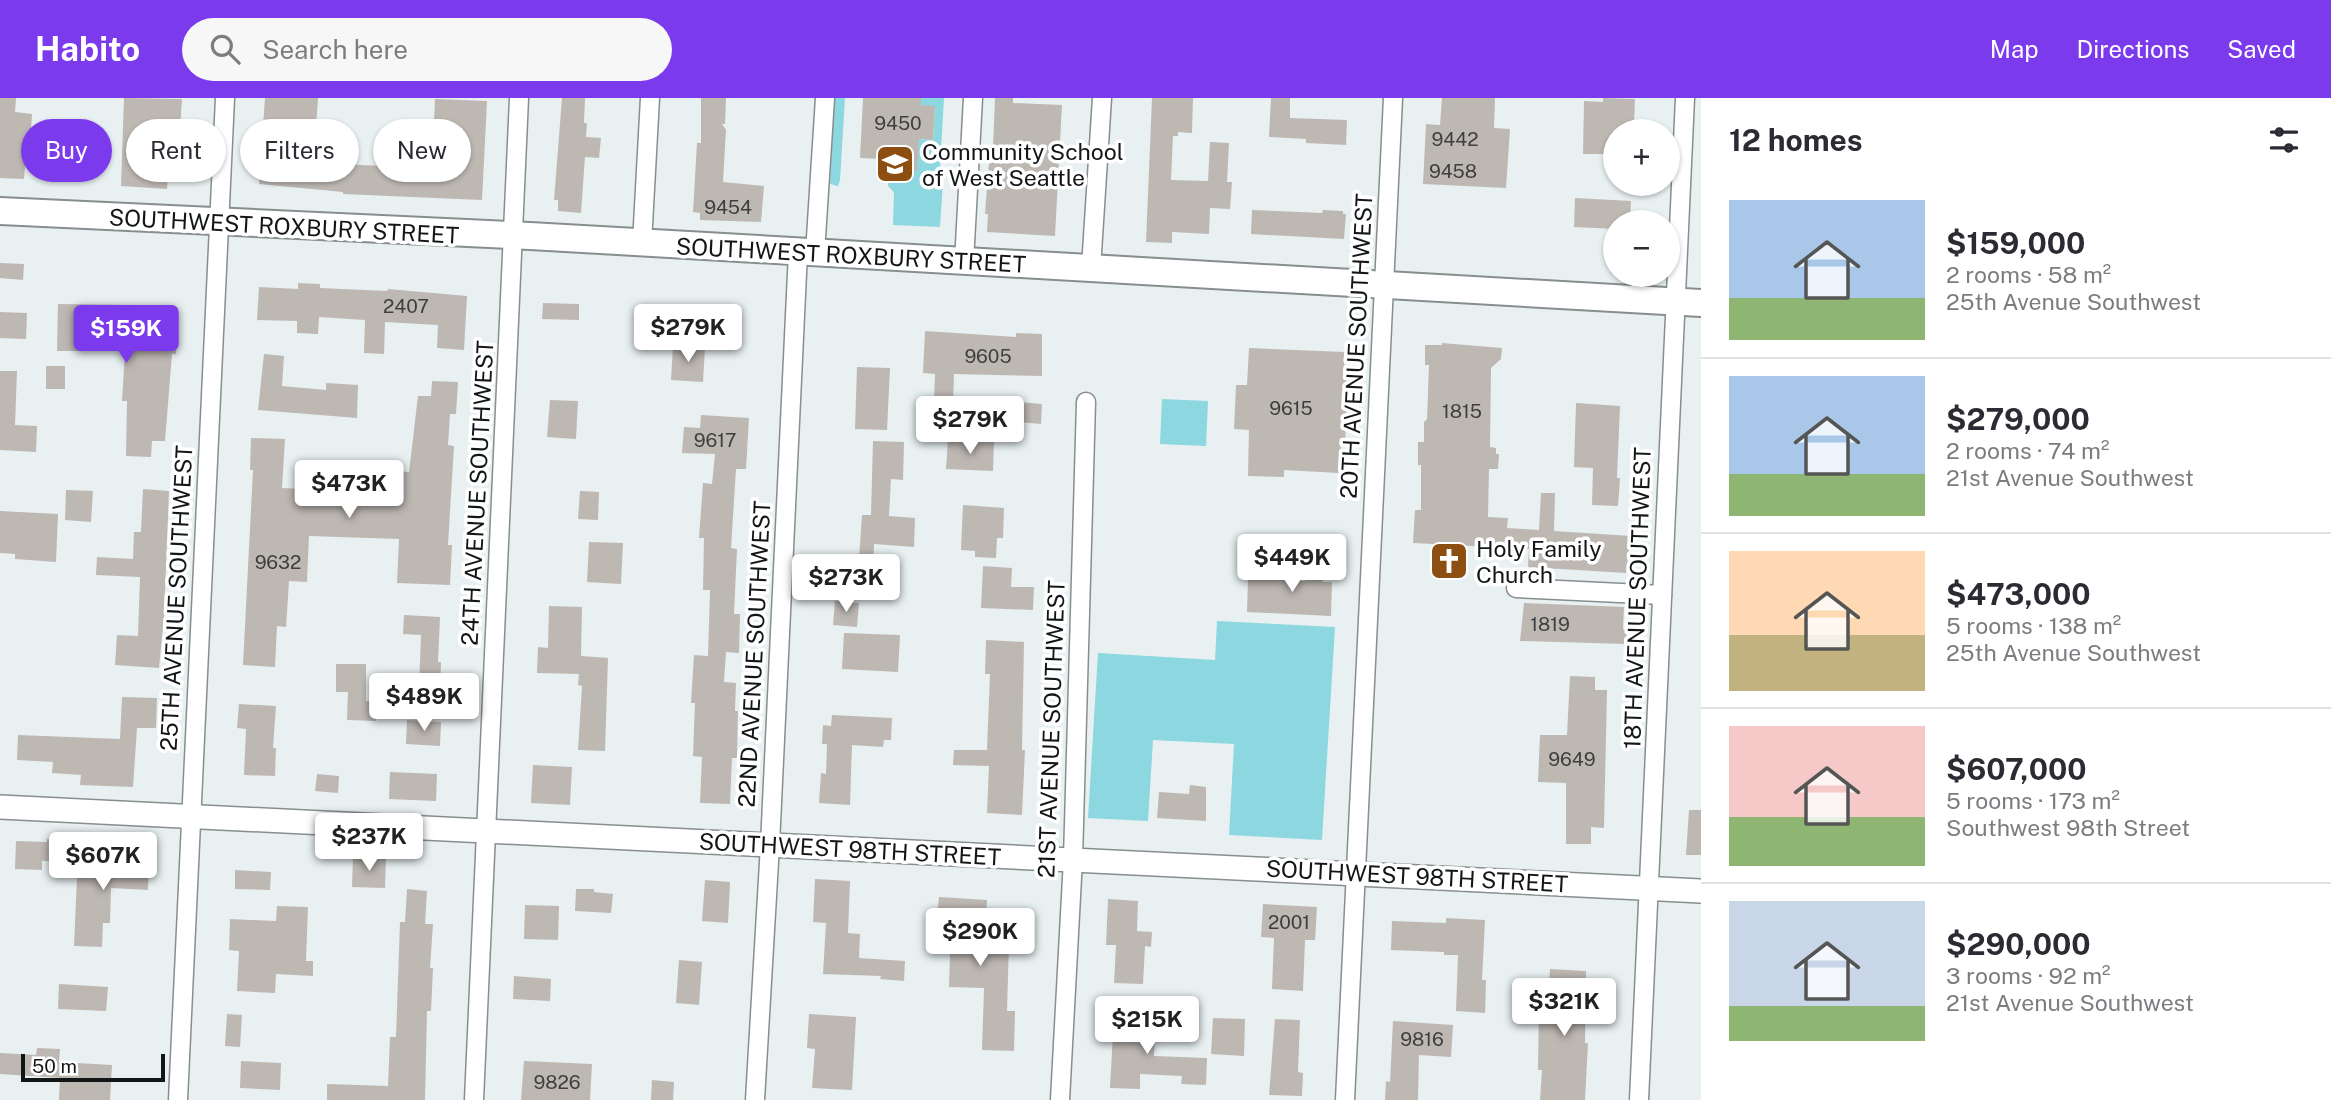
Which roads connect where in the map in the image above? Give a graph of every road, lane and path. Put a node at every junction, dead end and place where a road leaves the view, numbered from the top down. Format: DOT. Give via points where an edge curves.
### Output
graph roads {
  1 [pos="225,98"];
  2 [pos="519,98"];
  3 [pos="650,98"];
  4 [pos="825,98"];
  5 [pos="973,98"];
  6 [pos="1102,98"];
  7 [pos="1394,98"];
  8 [pos="1685,98"];
  9 [pos="0,211"];
  10 [pos="218,223"];
  11 [pos="513,236"];
  12 [pos="642,243"];
  13 [pos="806,253"];
  14 [pos="964,262"];
  15 [pos="1091,268"];
  16 [pos="1383,286"];
  17 [pos="1674,303"];
  18 [pos="1701,303"];
  19 [pos="1086,402"];
  20 [pos="1516,588"];
  21 [pos="1662,595"];
  22 [pos="0,807"];
  23 [pos="190,816"];
  24 [pos="486,831"];
  25 [pos="770,845"];
  26 [pos="1073,859"];
  27 [pos="1356,874"];
  28 [pos="1650,888"];
  29 [pos="1701,891"];
  30 [pos="178,1100"];
  31 [pos="474,1100"];
  32 [pos="755,1100"];
  33 [pos="1060,1100"];
  34 [pos="1345,1100"];
  35 [pos="1639,1100"];
  1 -- 10 [label="street, 25TH AVENUE SOUTHWEST"];
  2 -- 11 [label="street, 24TH AVENUE SOUTHWEST"];
  3 -- 12 [label="street"];
  4 -- 13 [label="street, 22ND AVENUE SOUTHWEST"];
  5 -- 14 [label="street"];
  6 -- 15 [label="street"];
  7 -- 16 [label="street, 20TH AVENUE SOUTHWEST"];
  8 -- 17 [label="street, 18TH AVENUE SOUTHWEST"];
  9 -- 10 [label="main road, SOUTHWEST ROXBURY STREET"];
  10 -- 11 [label="main road, SOUTHWEST ROXBURY STREET"];
  10 -- 23 [label="street, 25TH AVENUE SOUTHWEST"];
  11 -- 12 [label="main road, SOUTHWEST ROXBURY STREET"];
  11 -- 24 [label="street, 24TH AVENUE SOUTHWEST"];
  12 -- 13 [label="main road, SOUTHWEST ROXBURY STREET"];
  13 -- 14 [label="main road, SOUTHWEST ROXBURY STREET"];
  13 -- 25 [label="street, 22ND AVENUE SOUTHWEST"];
  14 -- 15 [label="main road, SOUTHWEST ROXBURY STREET"];
  15 -- 16 [label="main road, SOUTHWEST ROXBURY STREET"];
  16 -- 17 [label="main road, SOUTHWEST ROXBURY STREET"];
  16 -- 27 [label="street, 20TH AVENUE SOUTHWEST"];
  17 -- 18 [label="main road, SOUTHWEST ROXBURY STREET"];
  17 -- 21 [label="street, 18TH AVENUE SOUTHWEST"];
  19 -- 26 [label="street, 21ST AVENUE SOUTHWEST"];
  20 -- 21 [label="street"];
  21 -- 28 [label="street, 18TH AVENUE SOUTHWEST"];
  22 -- 23 [label="street, SOUTHWEST 98TH STREET"];
  23 -- 24 [label="street, SOUTHWEST 98TH STREET"];
  23 -- 30 [label="street, 25TH AVENUE SOUTHWEST"];
  24 -- 25 [label="street, SOUTHWEST 98TH STREET"];
  24 -- 31 [label="street, 24TH AVENUE SOUTHWEST"];
  25 -- 26 [label="street, SOUTHWEST 98TH STREET"];
  25 -- 32 [label="street, 22ND AVENUE SOUTHWEST"];
  26 -- 27 [label="street, SOUTHWEST 98TH STREET"];
  26 -- 33 [label="street, 21ST AVENUE SOUTHWEST"];
  27 -- 28 [label="street, SOUTHWEST 98TH STREET"];
  27 -- 34 [label="street, 20TH AVENUE SOUTHWEST"];
  28 -- 29 [label="street, SOUTHWEST 98TH STREET"];
  28 -- 35 [label="street, 18TH AVENUE SOUTHWEST"];
}
